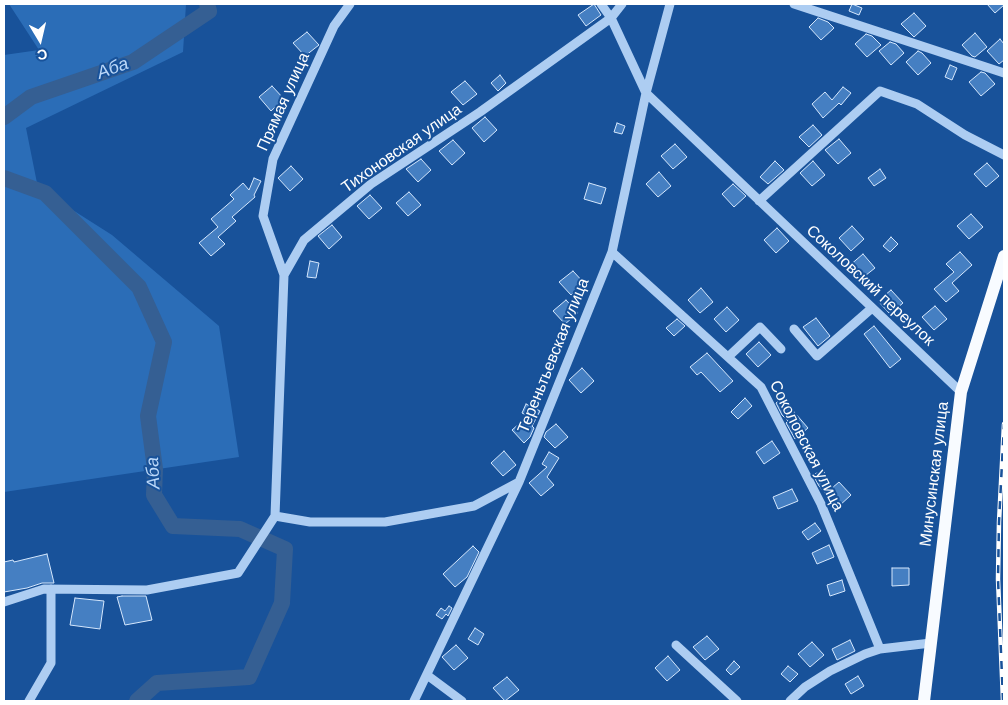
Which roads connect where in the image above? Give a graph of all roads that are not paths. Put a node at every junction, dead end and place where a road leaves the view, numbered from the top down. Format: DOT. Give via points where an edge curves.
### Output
graph roads {
  1 [pos="350,4"];
  2 [pos="601,4"];
  3 [pos="622,4"];
  4 [pos="670,4"];
  5 [pos="794,4"];
  6 [pos="611,18"];
  7 [pos="1004,72"];
  8 [pos="646,93"];
  9 [pos="1004,155"];
  10 [pos="759,201"];
  11 [pos="612,252"];
  12 [pos="1004,256"];
  13 [pos="284,275"];
  14 [pos="872,308"];
  15 [pos="794,329"];
  16 [pos="781,349"];
  17 [pos="728,357"];
  18 [pos="961,392"];
  19 [pos="519,482"];
  20 [pos="275,516"];
  21 [pos="51,589"];
  22 [pos="4,602"];
  23 [pos="931,643"];
  24 [pos="676,645"];
  25 [pos="880,649"];
  26 [pos="427,675"];
  27 [pos="29,701"];
  28 [pos="414,701"];
  29 [pos="462,701"];
  30 [pos="737,701"];
  31 [pos="790,701"];
  32 [pos="924,701"];
  1 -- 13 [label="street, Прямая улица" via="334,26 273,159 263,216"];
  2 -- 6 [label="street"];
  3 -- 6 [label="street, Тихоновская улица"];
  4 -- 8 [label="street, Тереньтьевская улица"];
  5 -- 7 [label="street"];
  6 -- 8 [label="street"];
  6 -- 13 [label="street, Тихоновская улица" via="480,112 371,184 304,240"];
  8 -- 10 [label="street, Соколовский переулок"];
  8 -- 11 [label="street, Тереньтьевская улица"];
  9 -- 10 [label="street" via="917,104 880,90"];
  10 -- 14 [label="street, Соколовский переулок"];
  11 -- 17 [label="street, Соколовская улица"];
  11 -- 19 [label="street, Тереньтьевская улица"];
  12 -- 18 [label="main road, Минусинская улица"];
  13 -- 20 [label="street, Тихоновская улица"];
  14 -- 15 [label="street" via="817,356"];
  14 -- 18 [label="street, Соколовский переулок"];
  16 -- 17 [label="street" via="760,327"];
  17 -- 25 [label="street, Соколовская улица" via="761,387 821,504"];
  18 -- 23 [label="main road, Минусинская улица"];
  19 -- 20 [label="street" via="474,506 385,522 310,522"];
  19 -- 26 [label="street, Тереньтьевская улица"];
  20 -- 21 [label="street" via="238,573 147,590"];
  21 -- 22 [label="street"];
  21 -- 27 [label="street" via="51,663"];
  23 -- 25 [label="street"];
  23 -- 32 [label="main road, Минусинская улица"];
  24 -- 30 [label="street"];
  25 -- 31 [label="street" via="830,672 805,687"];
  26 -- 28 [label="street, Тереньтьевская улица"];
  26 -- 29 [label="street"];
}
